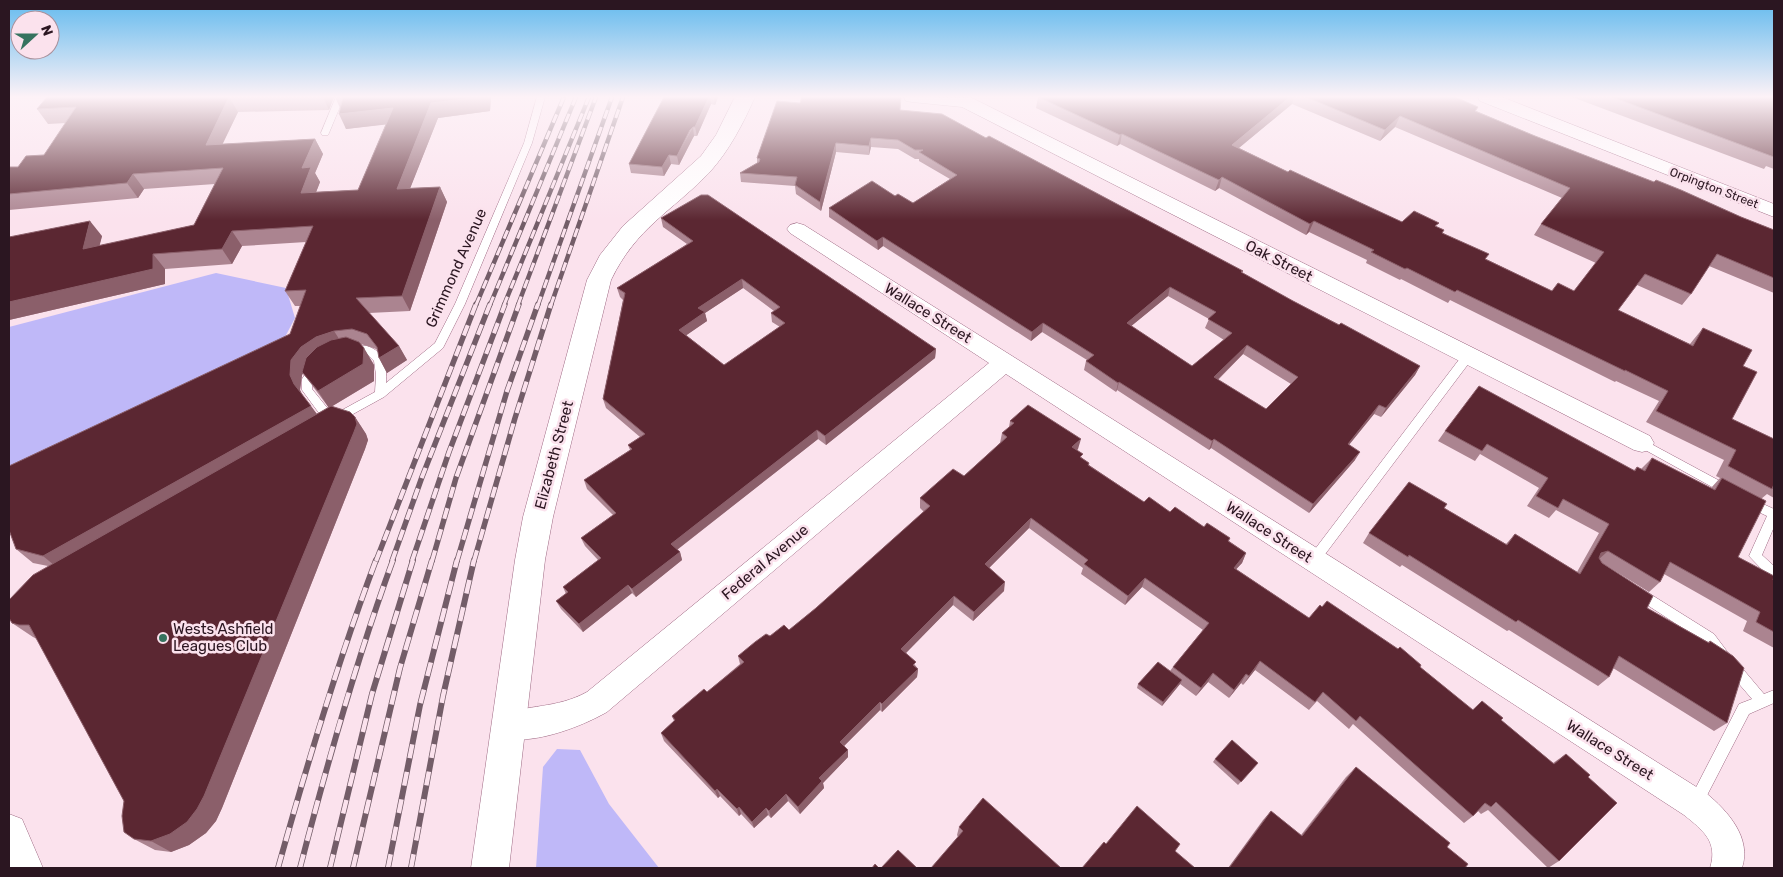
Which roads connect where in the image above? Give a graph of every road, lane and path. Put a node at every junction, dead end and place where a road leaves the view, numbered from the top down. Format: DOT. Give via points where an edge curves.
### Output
graph roads {
  1 [pos="529,138"];
  2 [pos="725,138"];
  3 [pos="1037,138"];
  4 [pos="1589,138"];
  5 [pos="1774,211"];
  6 [pos="796,229"];
  7 [pos="340,352"];
  8 [pos="1468,356"];
  9 [pos="324,361"];
  10 [pos="1005,362"];
  11 [pos="380,394"];
  12 [pos="327,423"];
  13 [pos="1642,443"];
  14 [pos="1774,514"];
  15 [pos="1313,561"];
  16 [pos="1774,574"];
  17 [pos="1629,587"];
  18 [pos="1768,699"];
  19 [pos="508,726"];
  20 [pos="1695,804"];
  21 [pos="9,832"];
  22 [pos="1727,858"];
  23 [pos="24,868"];
  24 [pos="490,868"];
  1 -- 11 [label="lane, Grimmond Avenue" via="460,304 439,344"];
  2 -- 19 [label="main road, Elizabeth Street" via="701,168 631,229 616,246 599,280 538,517"];
  3 -- 8 [label="street, Oak Street"];
  4 -- 5 [label="street, Orpington Street"];
  6 -- 10 [label="street, Wallace Street"];
  7 -- 11 [label="lane" via="365,348 376,356 382,366"];
  8 -- 13 [label="street, Oak Street"];
  8 -- 15 [label="lane"];
  9 -- 12 [label="lane" via="316,366 308,379 307,390"];
  10 -- 15 [label="street, Wallace Street"];
  10 -- 19 [label="street, Federal Avenue" via="597,702 581,713 563,718"];
  11 -- 12 [label="lane, Grimmond Avenue"];
  13 -- 14 [label="lane"];
  14 -- 16 [label="lane" via="1755,556"];
  15 -- 20 [label="street, Wallace Street"];
  17 -- 18 [label="lane" via="1709,638"];
  18 -- 20 [label="lane" via="1744,709"];
  19 -- 24 [label="main road, Elizabeth Street"];
  20 -- 22 [label="street, Wallace Street" via="1725,836"];
  21 -- 23 [label="main road"];
}
